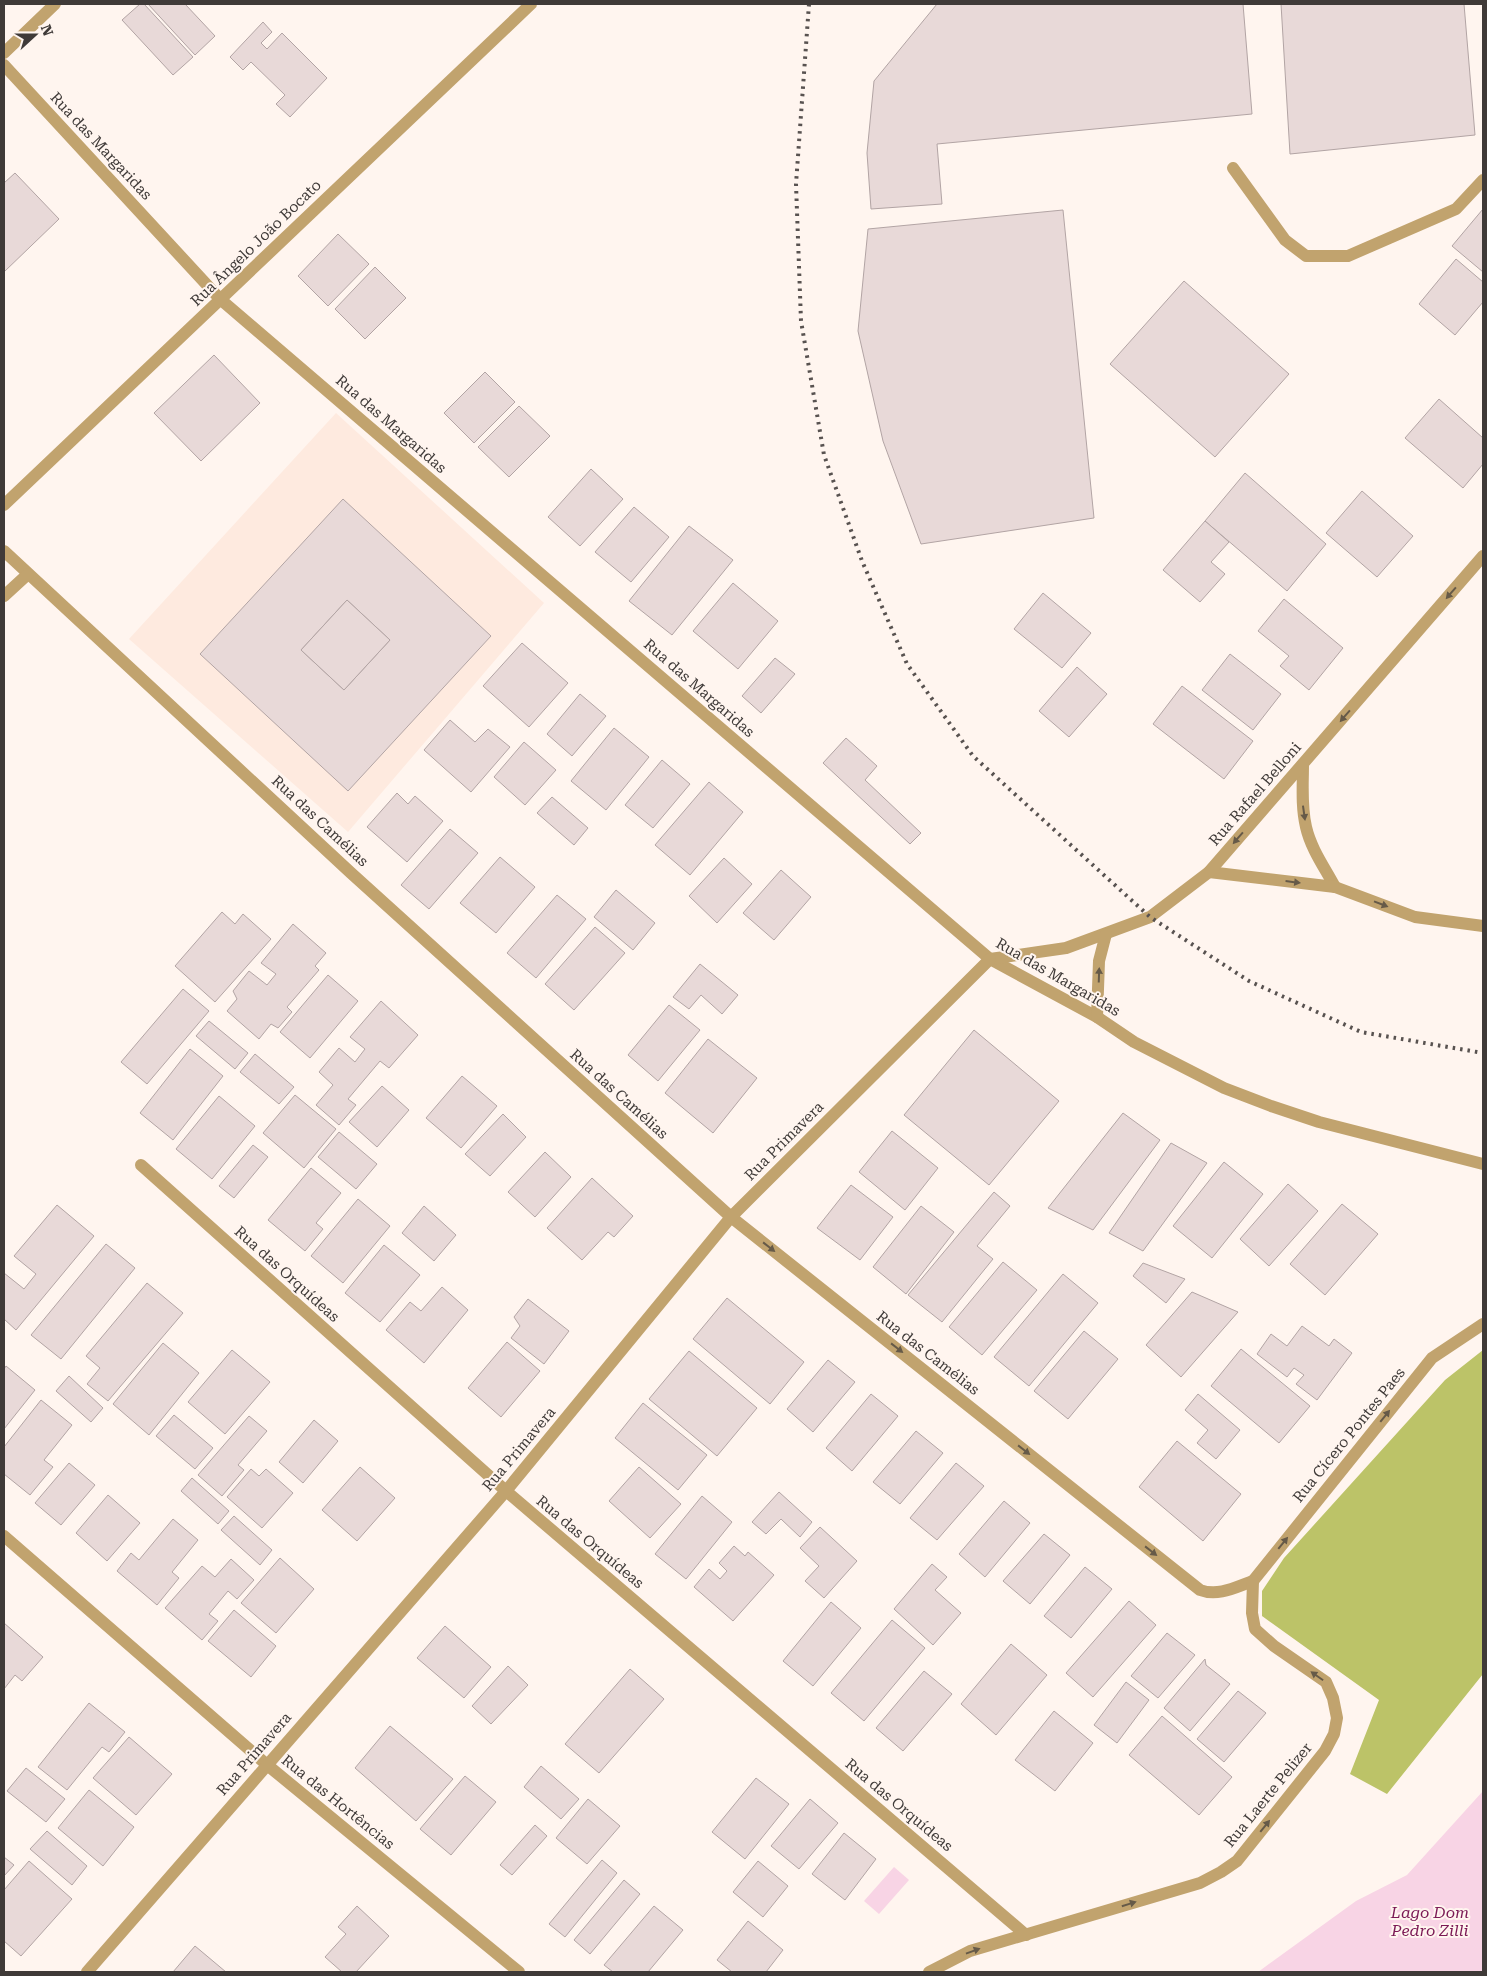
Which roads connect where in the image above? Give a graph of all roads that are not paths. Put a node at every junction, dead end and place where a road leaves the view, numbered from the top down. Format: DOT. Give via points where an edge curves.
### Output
graph roads {
  1 [pos="55,4"];
  2 [pos="531,4"];
  3 [pos="4,53"];
  4 [pos="4,65"];
  5 [pos="1233,168"];
  6 [pos="1483,180"];
  7 [pos="220,299"];
  8 [pos="4,505"];
  9 [pos="4,551"];
  10 [pos="1483,558"];
  11 [pos="28,574"];
  12 [pos="4,596"];
  13 [pos="1303,764"];
  14 [pos="1209,872"];
  15 [pos="1335,887"];
  16 [pos="1483,926"];
  17 [pos="1106,934"];
  18 [pos="990,959"];
  19 [pos="1097,1017"];
  20 [pos="1483,1164"];
  21 [pos="141,1165"];
  22 [pos="731,1217"];
  23 [pos="1483,1324"];
  24 [pos="506,1491"];
  25 [pos="4,1536"];
  26 [pos="1253,1581"];
  27 [pos="266,1764"];
  28 [pos="1026,1935"];
  29 [pos="87,1972"];
  30 [pos="519,1972"];
  31 [pos="929,1972"];
  1 -- 3 [label="street"];
  2 -- 7 [label="street, Rua Ângelo João Bocato"];
  4 -- 7 [label="street, Rua das Margaridas"];
  5 -- 6 [label="street" via="1285,240 1306,256 1348,256 1456,209"];
  7 -- 8 [label="street, Rua Ângelo João Bocato"];
  7 -- 18 [label="street, Rua das Margaridas"];
  9 -- 11 [label="street, Rua das Camélias"];
  10 -- 13 [label="street, Rua Rafael Belloni, one-way"];
  11 -- 12 [label="street"];
  11 -- 22 [label="street, Rua das Camélias" via="351,873"];
  13 -- 14 [label="street, Rua Rafael Belloni, one-way"];
  13 -- 15 [label="street, one-way" via="1306,828 1313,848"];
  14 -- 15 [label="street, one-way"];
  14 -- 17 [label="street, Rua Rafael Belloni" via="1150,917"];
  15 -- 16 [label="street, one-way" via="1414,917"];
  17 -- 18 [label="street, Rua Rafael Belloni" via="1066,948"];
  19 -- 17 [label="street, one-way" via="1099,961"];
  18 -- 19 [label="street, Rua das Margaridas"];
  18 -- 22 [label="street, Rua Primavera"];
  19 -- 20 [label="street, Rua das Margaridas" via="1134,1042 1224,1088 1271,1106 1319,1122"];
  21 -- 24 [label="street, Rua das Orquídeas"];
  22 -- 24 [label="street, Rua Primavera"];
  22 -- 26 [label="street, Rua das Camélias, one-way" via="1200,1590 1210,1594"];
  26 -- 23 [label="street, Rua Cícero Pontes Paes, one-way" via="1432,1358"];
  24 -- 27 [label="street, Rua Primavera"];
  24 -- 28 [label="street, Rua das Orquídeas"];
  25 -- 27 [label="street, Rua das Hortências"];
  28 -- 26 [label="street, Rua Laerte Pelizer, one-way" via="1200,1883 1221,1872 1237,1861 1325,1751 1334,1734 1337,1718 1333,1698 1326,1682 1255,1629"];
  27 -- 29 [label="street, Rua Primavera"];
  27 -- 30 [label="street, Rua das Hortências"];
  31 -- 28 [label="street, Rua Laerte Pelizer, one-way" via="970,1951"];
}
